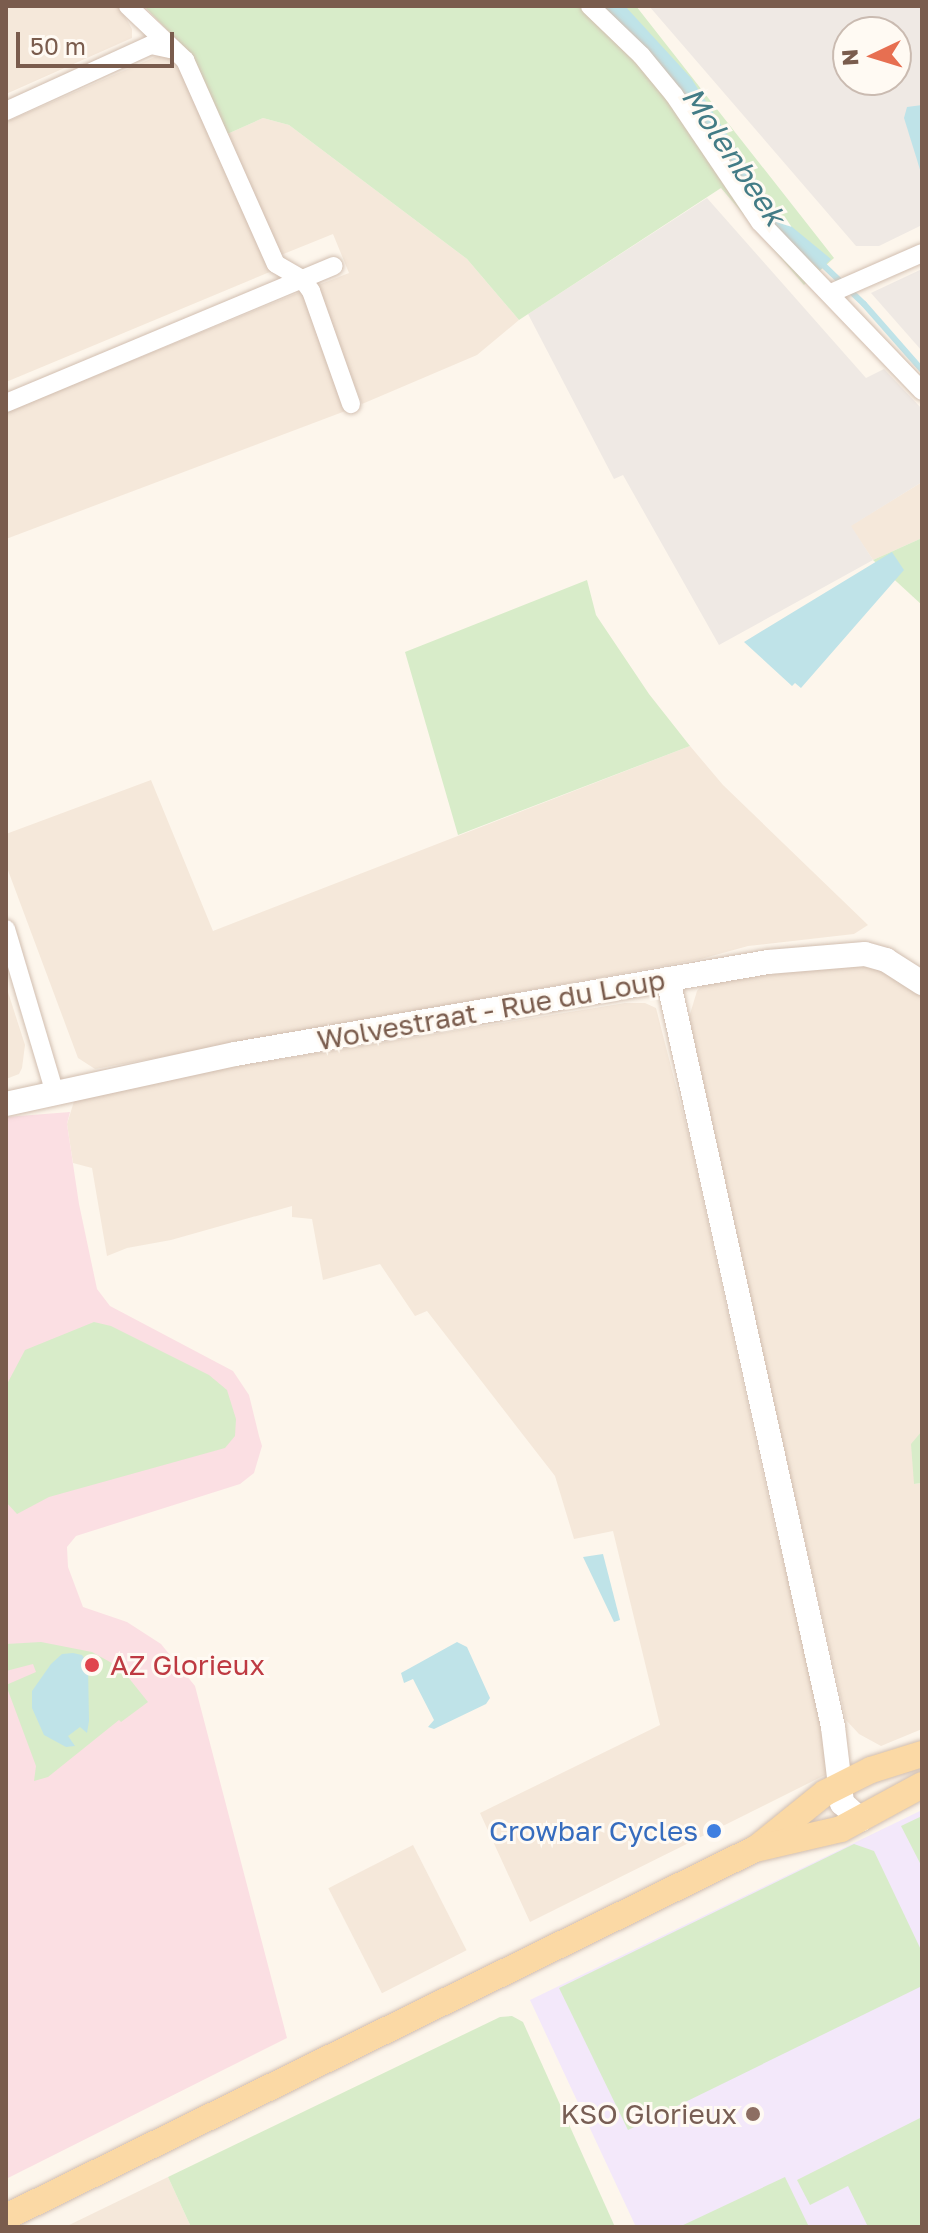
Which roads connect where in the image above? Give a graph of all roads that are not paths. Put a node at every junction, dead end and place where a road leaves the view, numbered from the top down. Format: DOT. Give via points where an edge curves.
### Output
graph roads {
  1 [pos="128,6"];
  2 [pos="590,6"];
  3 [pos="170,49"];
  4 [pos="6,111"];
  5 [pos="922,253"];
  6 [pos="334,266"];
  7 [pos="302,279"];
  8 [pos="834,292"];
  9 [pos="922,391"];
  10 [pos="6,403"];
  11 [pos="351,404"];
  12 [pos="6,929"];
  13 [pos="668,979"];
  14 [pos="922,983"];
  15 [pos="55,1093"];
  16 [pos="6,1104"];
  17 [pos="922,1754"];
  18 [pos="871,1770"];
  19 [pos="840,1785"];
  20 [pos="922,1785"];
  21 [pos="890,1805"];
  22 [pos="861,1820"];
  23 [pos="755,1849"];
  24 [pos="6,2217"];
  1 -- 3 [label="street"];
  2 -- 8 [label="street" via="674,95 760,222"];
  3 -- 4 [label="street" via="151,45"];
  3 -- 7 [label="street" via="185,60 276,264"];
  5 -- 8 [label="street"];
  6 -- 7 [label="street"];
  7 -- 10 [label="street"];
  7 -- 11 [label="street"];
  8 -- 9 [label="street"];
  12 -- 15 [label="street"];
  13 -- 14 [label="street, Wolvestraat - Rue du Loup" via="768,962 865,954 886,960"];
  13 -- 15 [label="street, Wolvestraat - Rue du Loup" via="235,1054"];
  13 -- 19 [label="street" via="833,1727"];
  15 -- 16 [label="street, Wolvestraat - Rue du Loup"];
  17 -- 18 [label="main road"];
  18 -- 19 [label="main road"];
  18 -- 21 [label="street" via="885,1779"];
  19 -- 22 [label="street" via="842,1803"];
  19 -- 23 [label="main road"];
  20 -- 21 [label="main road"];
  21 -- 22 [label="main road"];
  22 -- 23 [label="main road"];
  23 -- 24 [label="main road"];
}
